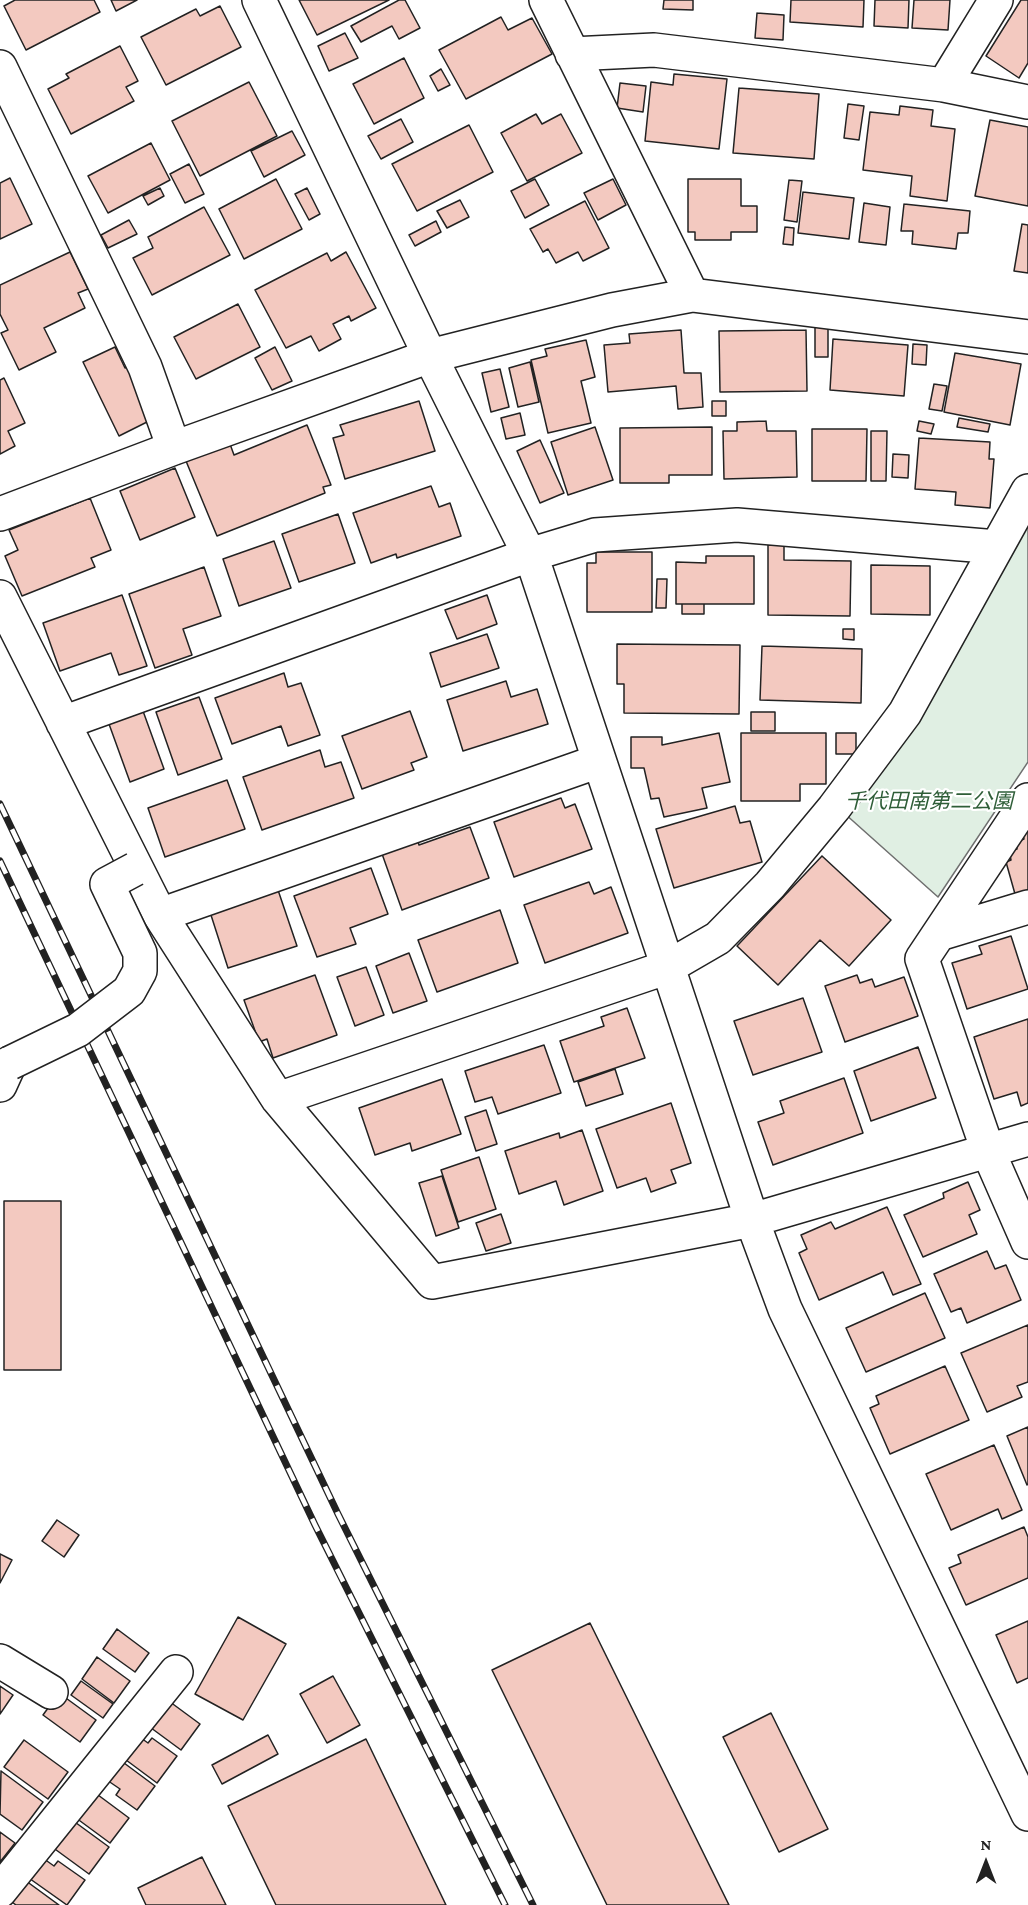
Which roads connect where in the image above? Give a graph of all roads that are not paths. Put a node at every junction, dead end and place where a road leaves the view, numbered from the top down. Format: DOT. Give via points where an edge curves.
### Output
graph roads {
  1 [pos="259,0"];
  2 [pos="546,0"];
  3 [pos="996,0"];
  4 [pos="572,54"];
  5 [pos="0,67"];
  6 [pos="944,85"];
  7 [pos="1028,102"];
  8 [pos="692,296"];
  9 [pos="1028,337"];
  10 [pos="430,356"];
  11 [pos="174,448"];
  12 [pos="1028,490"];
  13 [pos="0,514"];
  14 [pos="997,547"];
  15 [pos="529,555"];
  16 [pos="0,597"];
  17 [pos="63,723"];
  18 [pos="599,761"];
  19 [pos="1028,800"];
  20 [pos="135,868"];
  21 [pos="1028,907"];
  22 [pos="160,915"];
  23 [pos="939,934"];
  24 [pos="668,967"];
  25 [pos="5,1074"];
  26 [pos="278,1099"];
  27 [pos="1028,1139"];
  28 [pos="988,1151"];
  29 [pos="752,1220"];
  30 [pos="1028,1242"];
  31 [pos="0,1661"];
  32 [pos="176,1672"];
  33 [pos="51,1692"];
  34 [pos="1028,1814"];
  35 [pos="0,1892"];
  1 -- 10 [label="street"];
  2 -- 4 [label="street"];
  3 -- 6 [label="street"];
  4 -- 6 [label="street" via="654,50"];
  4 -- 8 [label="street"];
  5 -- 11 [label="street" via="145,367"];
  6 -- 7 [label="street"];
  8 -- 9 [label="street"];
  8 -- 10 [label="street" via="612,310"];
  10 -- 11 [label="street"];
  10 -- 15 [label="street"];
  11 -- 13 [label="street"];
  12 -- 14 [label="street"];
  14 -- 15 [label="street" via="737,525 595,535"];
  14 -- 24 [label="street" via="905,714 834,808 770,885 718,938"];
  15 -- 17 [label="street"];
  15 -- 18 [label="street"];
  16 -- 17 [label="street"];
  17 -- 20 [label="street"];
  18 -- 22 [label="street"];
  18 -- 24 [label="street"];
  19 -- 23 [label="street"];
  20 -- 22 [label="street"];
  20 -- 25 [label="street, bridge" via="106,884 140,953 140,971 129,991 78,1030"];
  21 -- 23 [label="street"];
  22 -- 26 [label="street"];
  23 -- 28 [label="street" via="922,959"];
  24 -- 26 [label="street"];
  24 -- 29 [label="street"];
  26 -- 29 [label="street" via="432,1282"];
  27 -- 28 [label="street"];
  28 -- 29 [label="street"];
  28 -- 30 [label="street"];
  29 -- 34 [label="street" via="785,1309"];
  31 -- 33 [label="street"];
  32 -- 35 [label="street"];
}
